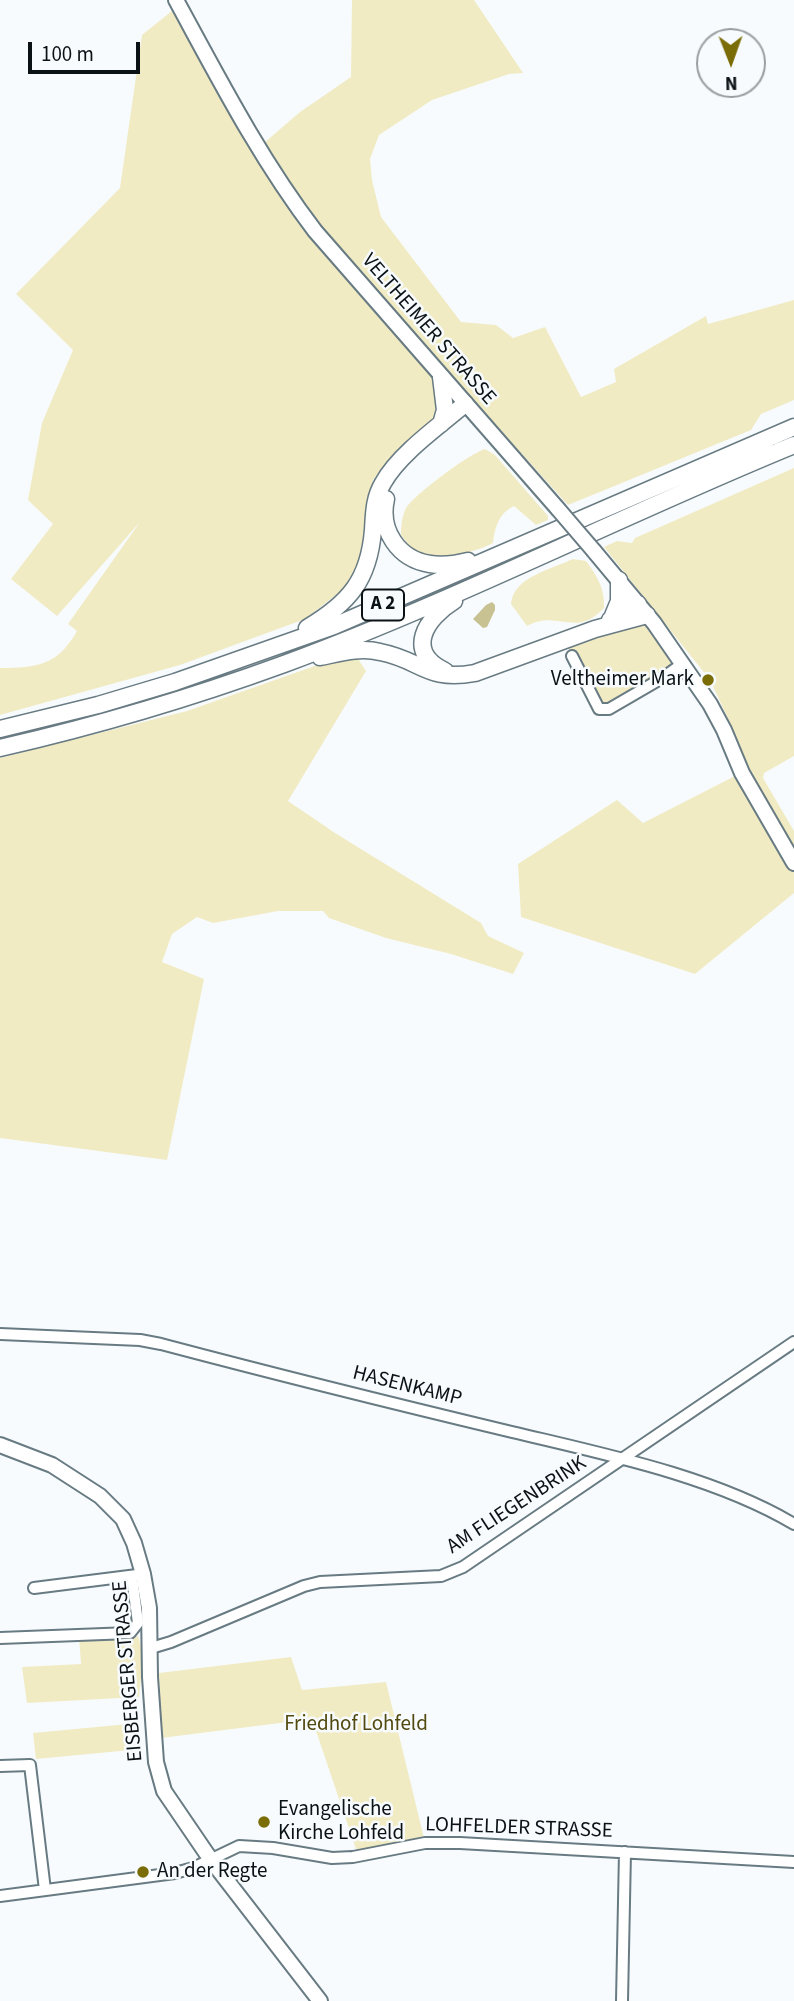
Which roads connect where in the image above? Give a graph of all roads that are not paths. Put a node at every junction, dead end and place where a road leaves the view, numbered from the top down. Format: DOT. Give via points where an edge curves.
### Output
graph roads {
  1 [pos="176,0"];
  2 [pos="441,377"];
  3 [pos="468,408"];
  4 [pos="441,425"];
  5 [pos="794,427"];
  6 [pos="794,445"];
  7 [pos="495,556"];
  8 [pos="497,574"];
  9 [pos="619,580"];
  10 [pos="642,609"];
  11 [pos="612,618"];
  12 [pos="594,629"];
  13 [pos="270,650"];
  14 [pos="572,656"];
  15 [pos="287,663"];
  16 [pos="682,664"];
  17 [pos="475,673"];
  18 [pos="0,729"];
  19 [pos="0,748"];
  20 [pos="794,863"];
  21 [pos="0,1334"];
  22 [pos="794,1342"];
  23 [pos="0,1445"];
  24 [pos="624,1459"];
  25 [pos="794,1524"];
  26 [pos="137,1575"];
  27 [pos="34,1588"];
  28 [pos="0,1638"];
  29 [pos="151,1648"];
  30 [pos="0,1766"];
  31 [pos="625,1852"];
  32 [pos="211,1860"];
  33 [pos="794,1862"];
  34 [pos="45,1890"];
  35 [pos="0,1896"];
  36 [pos="320,2001"];
  37 [pos="622,2001"];
  1 -- 2 [label="main road, VELTHEIMER STRASSE" via="289,198"];
  2 -- 3 [label="main road, VELTHEIMER STRASSE"];
  2 -- 4 [label="highway" via="446,410"];
  3 -- 4 [label="highway"];
  3 -- 7 [label="highway" via="407,465 389,492 385,524 394,543 415,561 455,564"];
  3 -- 9 [label="main road, VELTHEIMER STRASSE, bridge"];
  4 -- 13 [label="highway" via="402,459 382,484 367,566 351,595 324,618"];
  5 -- 7 [label="highway, A 2"];
  6 -- 8 [label="highway, A 2"];
  7 -- 13 [label="highway, A 2"];
  8 -- 15 [label="highway, A 2"];
  8 -- 17 [label="highway" via="439,610 429,620 422,639 436,667"];
  9 -- 10 [label="main road, VELTHEIMER STRASSE"];
  9 -- 11 [label="highway" via="619,601"];
  10 -- 11 [label="highway"];
  10 -- 12 [label="highway"];
  10 -- 16 [label="main road, VELTHEIMER STRASSE"];
  11 -- 12 [label="highway"];
  12 -- 17 [label="highway"];
  13 -- 18 [label="highway, A 2" via="150,690"];
  14 -- 16 [label="street" via="603,710"];
  15 -- 17 [label="highway" via="368,650 393,655 435,674"];
  15 -- 19 [label="highway, A 2" via="114,719"];
  16 -- 20 [label="main road, VELTHEIMER STRASSE" via="710,705 742,773"];
  21 -- 24 [label="street, HASENKAMP" via="140,1340"];
  22 -- 24 [label="street, AM FLIEGENBRINK"];
  23 -- 26 [label="main road, EISBERGER STRASSE" via="52,1465 100,1496 123,1519 134,1544"];
  24 -- 25 [label="street, HASENKAMP" via="761,1506"];
  24 -- 29 [label="street, AM FLIEGENBRINK" via="463,1567 441,1576 303,1586"];
  26 -- 27 [label="street"];
  26 -- 28 [label="street" via="138,1623 130,1633"];
  26 -- 29 [label="main road, EISBERGER STRASSE" via="149,1608"];
  29 -- 32 [label="main road, EISBERGER STRASSE" via="156,1762 164,1791"];
  30 -- 34 [label="street" via="30,1765"];
  31 -- 32 [label="street, LOHFELDER STRASSE" via="425,1843 332,1857 239,1846"];
  31 -- 33 [label="street, LOHFELDER STRASSE"];
  31 -- 37 [label="street"];
  32 -- 34 [label="street, LOHFELDER STRASSE" via="175,1873"];
  32 -- 36 [label="main road, EISBERGER STRASSE"];
  34 -- 35 [label="street, LOHFELDER STRASSE"];
}
